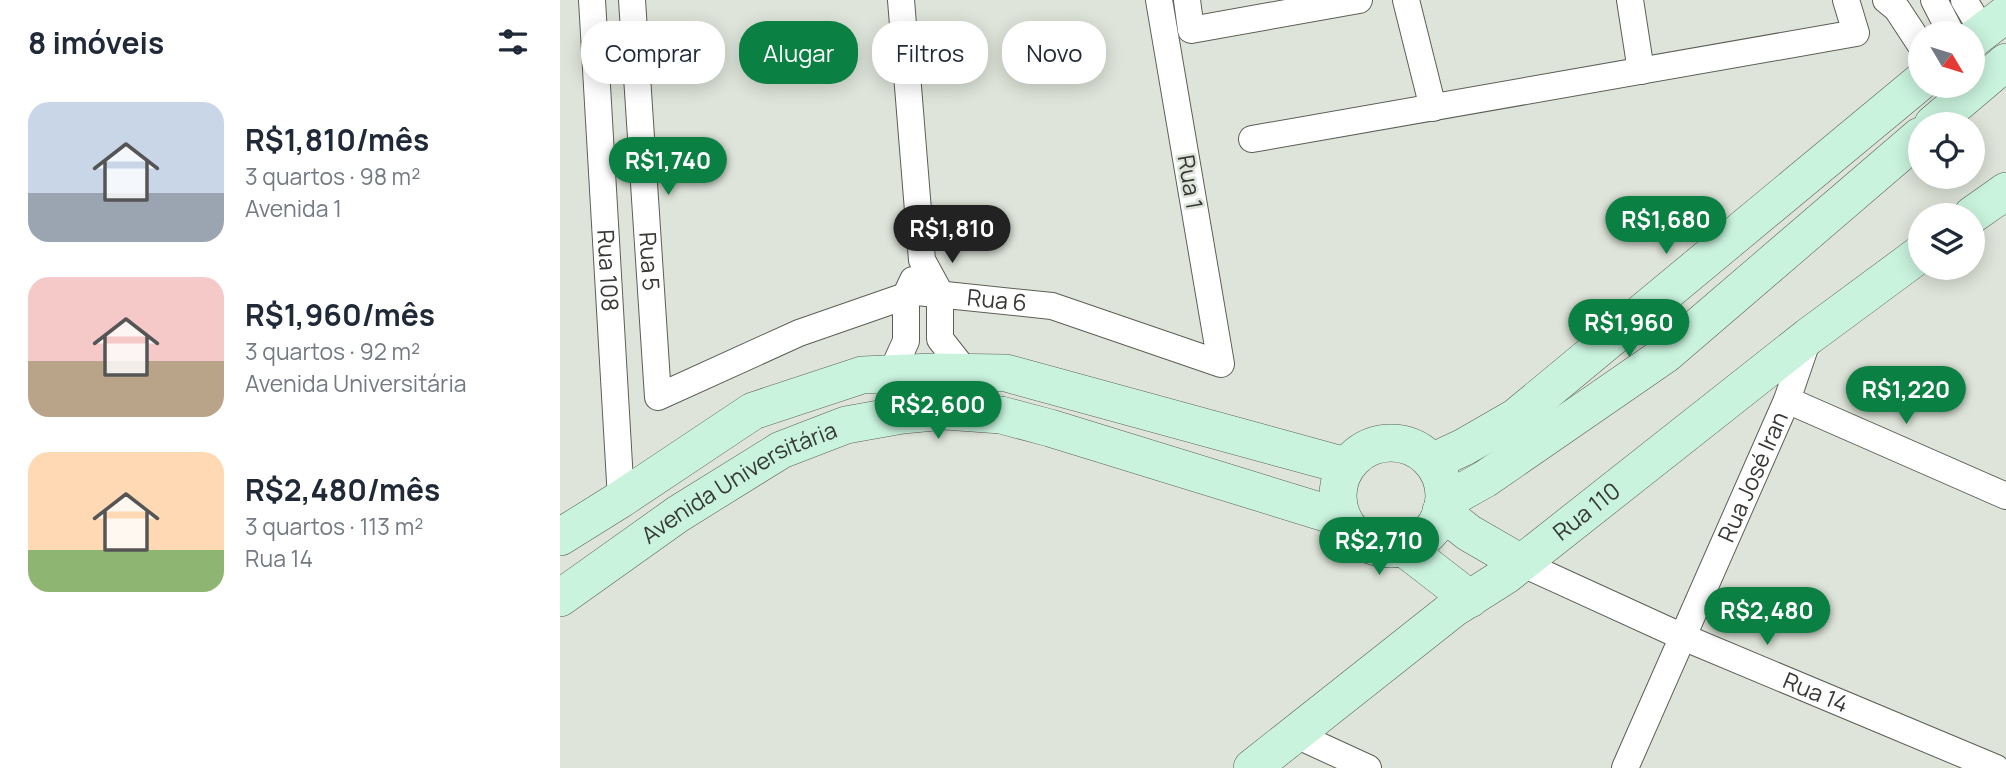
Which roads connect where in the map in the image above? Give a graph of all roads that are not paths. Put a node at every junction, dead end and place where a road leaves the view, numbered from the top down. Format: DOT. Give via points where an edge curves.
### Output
graph roads {
  1 [pos="592,0"];
  2 [pos="632,0"];
  3 [pos="901,0"];
  4 [pos="1159,0"];
  5 [pos="1187,0"];
  6 [pos="1359,0"];
  7 [pos="1406,0"];
  8 [pos="1630,0"];
  9 [pos="1846,0"];
  10 [pos="1886,0"];
  11 [pos="1934,0"];
  12 [pos="1964,0"];
  13 [pos="1965,21"];
  14 [pos="1974,21"];
  15 [pos="1908,26"];
  16 [pos="2006,62"];
  17 [pos="1641,71"];
  18 [pos="1908,92"];
  19 [pos="1433,108"];
  20 [pos="1947,112"];
  21 [pos="1252,139"];
  22 [pos="1908,146"];
  23 [pos="922,260"];
  24 [pos="1908,263"];
  25 [pos="940,293"];
  26 [pos="906,295"];
  27 [pos="1633,322"];
  28 [pos="1809,336"];
  29 [pos="1665,354"];
  30 [pos="1221,364"];
  31 [pos="966,372"];
  32 [pos="891,374"];
  33 [pos="658,397"];
  34 [pos="1787,400"];
  35 [pos="1432,462"];
  36 [pos="1346,466"];
  37 [pos="2006,496"];
  38 [pos="621,499"];
  39 [pos="1442,506"];
  40 [pos="1342,518"];
  41 [pos="560,537"];
  42 [pos="1404,548"];
  43 [pos="1521,563"];
  44 [pos="560,598"];
  45 [pos="1470,599"];
  46 [pos="1683,637"];
  47 [pos="1294,734"];
  48 [pos="1357,766"];
  49 [pos="1252,768"];
  50 [pos="1625,768"];
  51 [pos="1996,768"];
  1 -- 38 [label="street, Rua 108"];
  2 -- 33 [label="street, Rua 5"];
  3 -- 23 [label="street"];
  4 -- 30 [label="street, Rua 1"];
  5 -- 6 [label="street" via="1191,30"];
  7 -- 19 [label="street"];
  8 -- 17 [label="street"];
  9 -- 17 [label="street" via="1856,33"];
  10 -- 15 [label="street"];
  11 -- 13 [label="street"];
  12 -- 14 [label="street"];
  16 -- 20 [label="street"];
  17 -- 19 [label="street"];
  18 -- 27 [label="street"];
  19 -- 21 [label="street"];
  22 -- 29 [label="street"];
  23 -- 25 [label="street"];
  23 -- 26 [label="street"];
  24 -- 28 [label="street, Rua 110"];
  25 -- 26 [label="street, Rua 6"];
  25 -- 30 [label="street, Rua 6" via="1052,306"];
  25 -- 31 [label="street" via="940,339"];
  26 -- 32 [label="street" via="906,341"];
  26 -- 33 [label="street, Rua 6" via="799,333"];
  27 -- 29 [label="street"];
  27 -- 35 [label="street" via="1516,417"];
  28 -- 34 [label="street, Rua José Iran"];
  28 -- 43 [label="street, Rua 110"];
  29 -- 39 [label="street"];
  31 -- 32 [label="street, Avenida Universitária"];
  31 -- 36 [label="street, Avenida Universitária" via="1006,373"];
  32 -- 38 [label="street, Avenida Universitária" via="862,375 753,411"];
  34 -- 37 [label="street"];
  34 -- 46 [label="street, Rua José Iran"];
  35 -- 36 [label="street" via="1417,449 1388,443 1360,452"];
  35 -- 39 [label="street" via="1442,480"];
  36 -- 40 [label="street" via="1337,500"];
  38 -- 41 [label="street, Avenida Universitária"];
  39 -- 42 [label="street" via="1431,531"];
  39 -- 43 [label="street" via="1469,533"];
  40 -- 42 [label="street, Avenida Universitária" via="1349,531 1367,544 1389,550"];
  40 -- 44 [label="street, Avenida Universitária" via="1001,415 945,411 902,415 846,425 781,450 678,514"];
  42 -- 45 [label="street"];
  43 -- 45 [label="street, Rua 110"];
  43 -- 46 [label="street, Rua 14"];
  45 -- 47 [label="street, Rua 110"];
  46 -- 50 [label="street, Rua José Iran"];
  46 -- 51 [label="street, Rua 14"];
  47 -- 48 [label="street"];
  47 -- 49 [label="street, Rua 110"];
}
